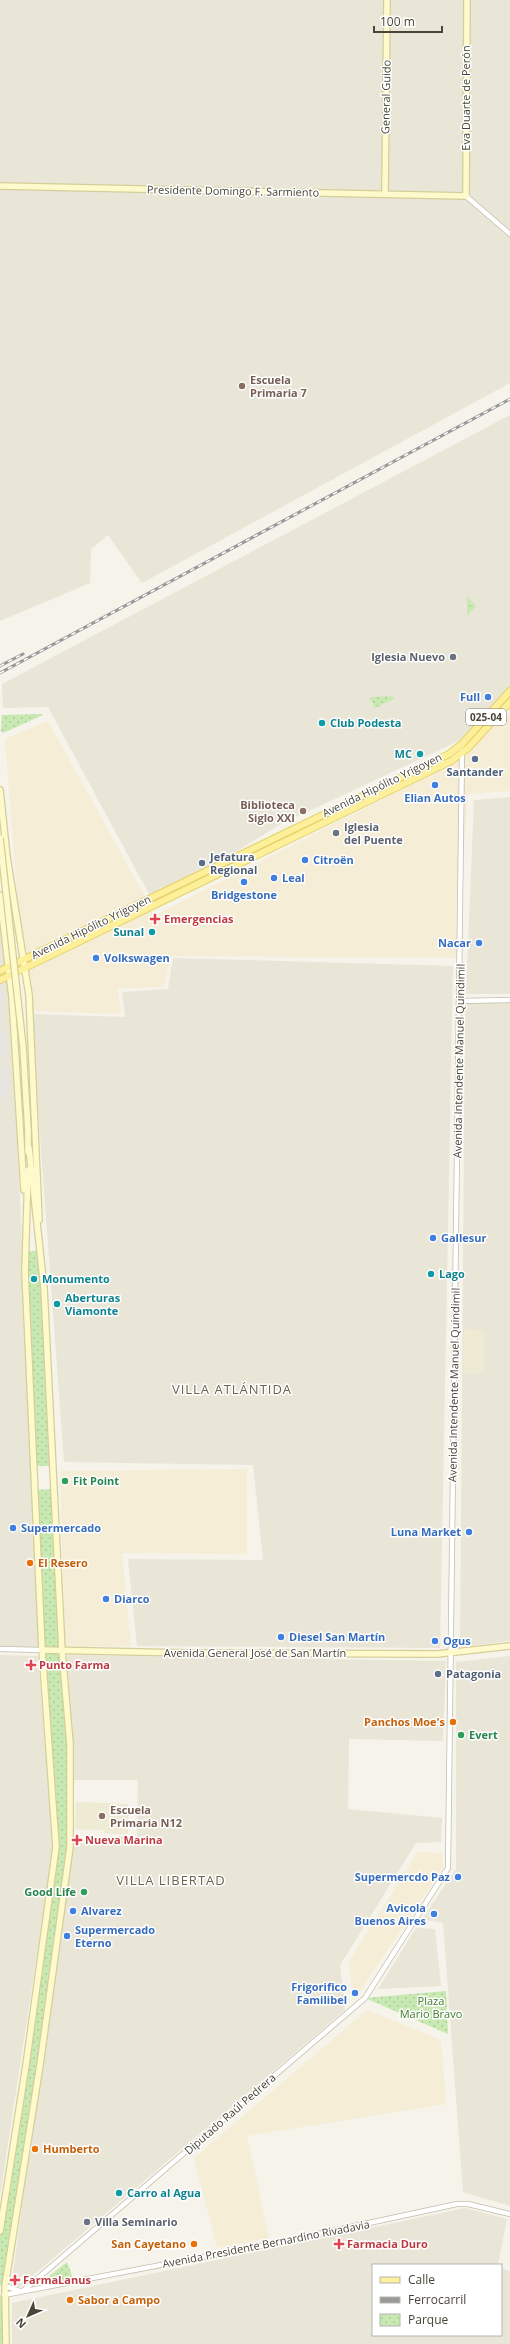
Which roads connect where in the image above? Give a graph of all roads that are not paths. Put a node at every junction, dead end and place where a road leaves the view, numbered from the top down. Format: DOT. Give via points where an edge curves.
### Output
graph roads {
  1 [pos="387,0"];
  2 [pos="467,0"];
  3 [pos="0,186"];
  4 [pos="385,194"];
  5 [pos="466,196"];
  6 [pos="510,234"];
  7 [pos="510,691"];
  8 [pos="510,702"];
  9 [pos="462,744"];
  10 [pos="462,754"];
  11 [pos="0,790"];
  12 [pos="0,838"];
  13 [pos="0,895"];
  14 [pos="23,960"];
  15 [pos="8,967"];
  16 [pos="26,968"];
  17 [pos="0,971"];
  18 [pos="9,976"];
  19 [pos="0,980"];
  20 [pos="510,1000"];
  21 [pos="459,1001"];
  22 [pos="29,1148"];
  23 [pos="26,1210"];
  24 [pos="39,1230"];
  25 [pos="510,1646"];
  26 [pos="0,1649"];
  27 [pos="42,1650"];
  28 [pos="62,1651"];
  29 [pos="451,1653"];
  30 [pos="415,1921"];
  31 [pos="510,2214"];
  32 [pos="0,2231"];
  33 [pos="3,2286"];
  34 [pos="22,2291"];
  35 [pos="2,2295"];
  36 [pos="6,2344"];
  1 -- 4 [label="main road, General Guido"];
  2 -- 5 [label="main road, Eva Duarte de Perón"];
  3 -- 4 [label="main road, Presidente Domingo F. Sarmiento"];
  4 -- 5 [label="main road, Presidente Domingo F. Sarmiento"];
  5 -- 6 [label="street"];
  7 -- 9 [label="main road, Avenida Hipólito Yrigoyen / 025-04"];
  8 -- 10 [label="main road, Avenida Hipólito Yrigoyen / 025-04"];
  9 -- 10 [label="street, Avenida Intendente Manuel Quindimil"];
  9 -- 14 [label="main road, Avenida Hipólito Yrigoyen / 025-04" via="449,754"];
  10 -- 16 [label="main road, Avenida Hipólito Yrigoyen / 025-04"];
  10 -- 21 [label="street, Avenida Intendente Manuel Quindimil"];
  11 -- 14 [label="main road"];
  12 -- 22 [label="main road, bridge" via="23,1047"];
  13 -- 15 [label="main road"];
  14 -- 15 [label="main road, Avenida Hipólito Yrigoyen / 025-04"];
  14 -- 16 [label="main road"];
  15 -- 17 [label="main road, Avenida Hipólito Yrigoyen / 025-04"];
  15 -- 18 [label="main road"];
  16 -- 18 [label="main road, Avenida Hipólito Yrigoyen / 025-04"];
  16 -- 24 [label="main road" via="40,1192"];
  18 -- 19 [label="main road, Avenida Hipólito Yrigoyen / 025-04"];
  18 -- 23 [label="main road"];
  20 -- 21 [label="street"];
  21 -- 29 [label="street, Avenida Intendente Manuel Quindimil"];
  22 -- 23 [label="main road"];
  22 -- 24 [label="main road"];
  23 -- 27 [label="main road" via="25,1272"];
  24 -- 28 [label="main road"];
  25 -- 29 [label="main road, Avenida General José de San Martín"];
  26 -- 27 [label="street, Avenida General José de San Martín"];
  27 -- 28 [label="main road, Avenida General José de San Martín"];
  27 -- 32 [label="main road" via="56,1847"];
  28 -- 29 [label="main road, Avenida General José de San Martín"];
  28 -- 33 [label="main road" via="70,1744 70,1847 44,2043"];
  29 -- 30 [label="street, Avenida Intendente Manuel Quindimil" via="449,1864 447,1873"];
  30 -- 34 [label="street, Diputado Raúl Pedrera" via="361,2002"];
  31 -- 34 [label="street, Avenida Presidente Bernardino Rivadavia" via="468,2204 457,2204 276,2243"];
  33 -- 34 [label="street, Avenida Presidente Bernardino Rivadavia"];
  33 -- 35 [label="main road"];
  34 -- 35 [label="street, Avenida Presidente Bernardino Rivadavia"];
  35 -- 36 [label="main road"];
}
